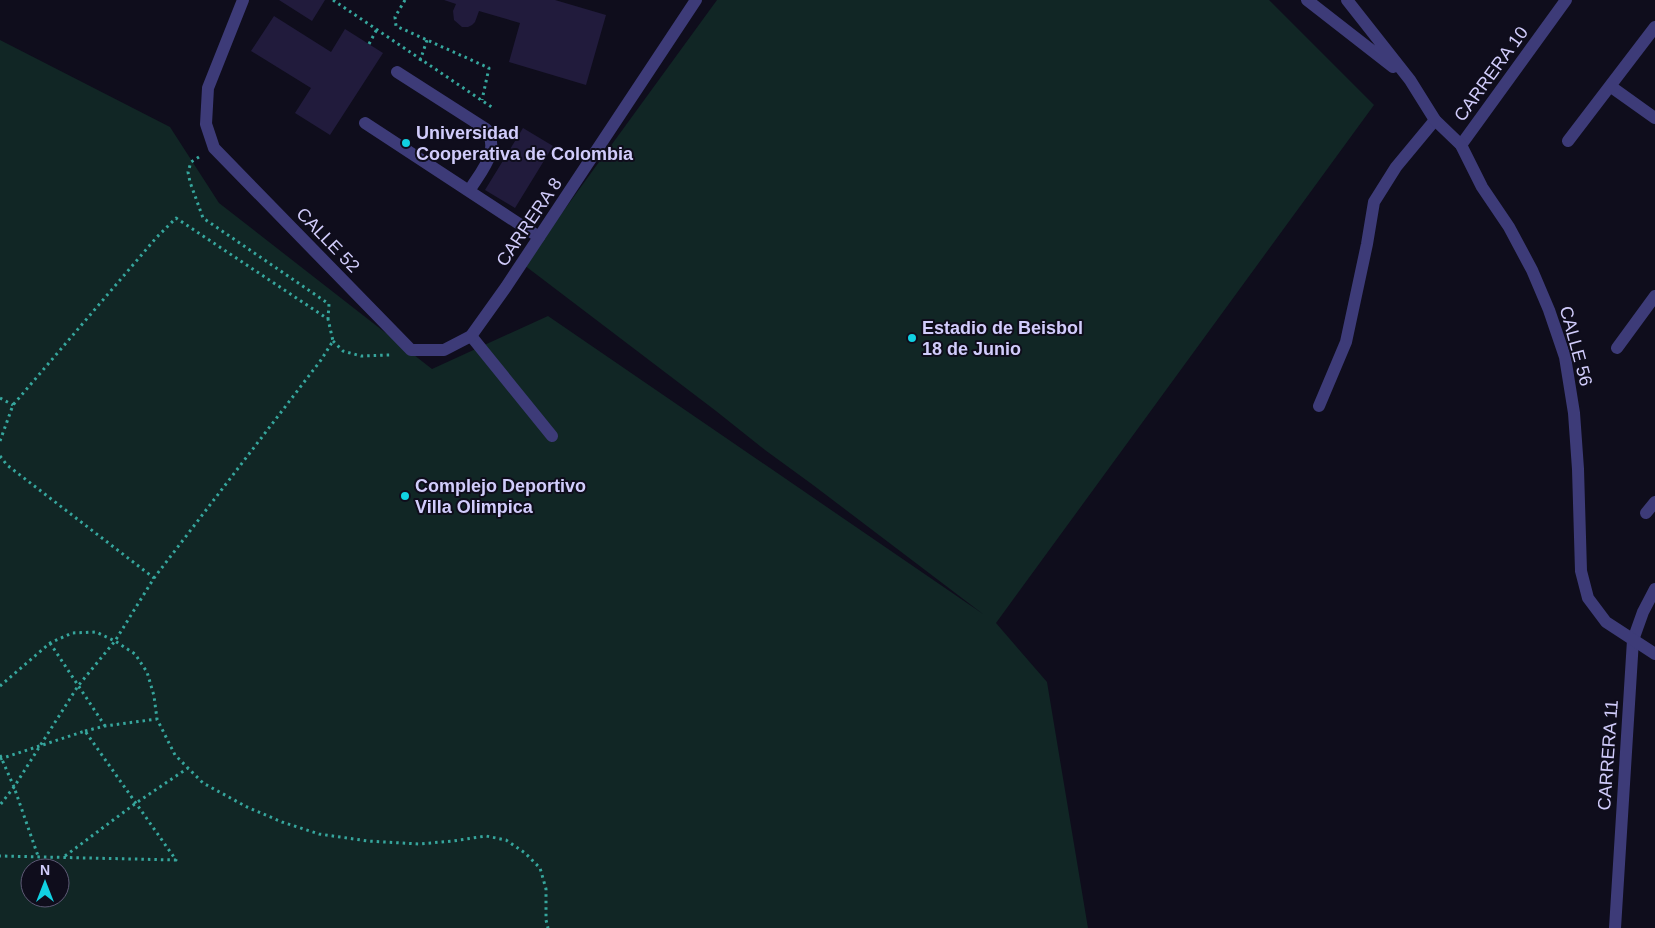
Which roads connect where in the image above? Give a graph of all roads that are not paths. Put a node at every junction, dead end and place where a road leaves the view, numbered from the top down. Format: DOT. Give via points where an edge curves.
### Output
graph roads {
  1 [pos="243,0"];
  2 [pos="696,0"];
  3 [pos="1308,0"];
  4 [pos="1346,0"];
  5 [pos="1566,0"];
  6 [pos="1655,27"];
  7 [pos="397,72"];
  8 [pos="1410,80"];
  9 [pos="1610,86"];
  10 [pos="1655,118"];
  11 [pos="1435,120"];
  12 [pos="365,123"];
  13 [pos="1568,141"];
  14 [pos="1461,145"];
  15 [pos="469,191"];
  16 [pos="539,237"];
  17 [pos="1655,296"];
  18 [pos="471,336"];
  19 [pos="1618,348"];
  20 [pos="444,350"];
  21 [pos="1319,406"];
  22 [pos="552,436"];
  23 [pos="1655,502"];
  24 [pos="1646,513"];
  25 [pos="1655,589"];
  26 [pos="1633,640"];
  27 [pos="1655,654"];
  28 [pos="1615,928"];
  1 -- 20 [label="street, CALLE 52" via="208,88 206,124 214,148 411,350"];
  2 -- 16 [label="street, CARRERA 8"];
  3 -- 8 [label="street, CALLE 56"];
  4 -- 8 [label="street, CALLE 56"];
  5 -- 14 [label="street, CARRERA 10"];
  6 -- 9 [label="street"];
  7 -- 15 [label="street" via="486,129 492,137 493,149"];
  8 -- 11 [label="street, CALLE 56"];
  9 -- 10 [label="street"];
  9 -- 13 [label="street"];
  11 -- 14 [label="street, CALLE 56"];
  11 -- 21 [label="street" via="1396,167 1374,202 1346,342"];
  12 -- 15 [label="street"];
  14 -- 26 [label="street, CALLE 56" via="1532,270 1549,310 1565,357 1574,413 1581,571 1588,598 1606,622"];
  15 -- 16 [label="street"];
  16 -- 18 [label="street, CARRERA 8"];
  17 -- 19 [label="street"];
  18 -- 20 [label="street, CARRERA 8"];
  18 -- 22 [label="street"];
  23 -- 24 [label="street"];
  25 -- 26 [label="street, CARRERA 11"];
  26 -- 27 [label="street, CALLE 56"];
  26 -- 28 [label="street, CARRERA 11"];
}
